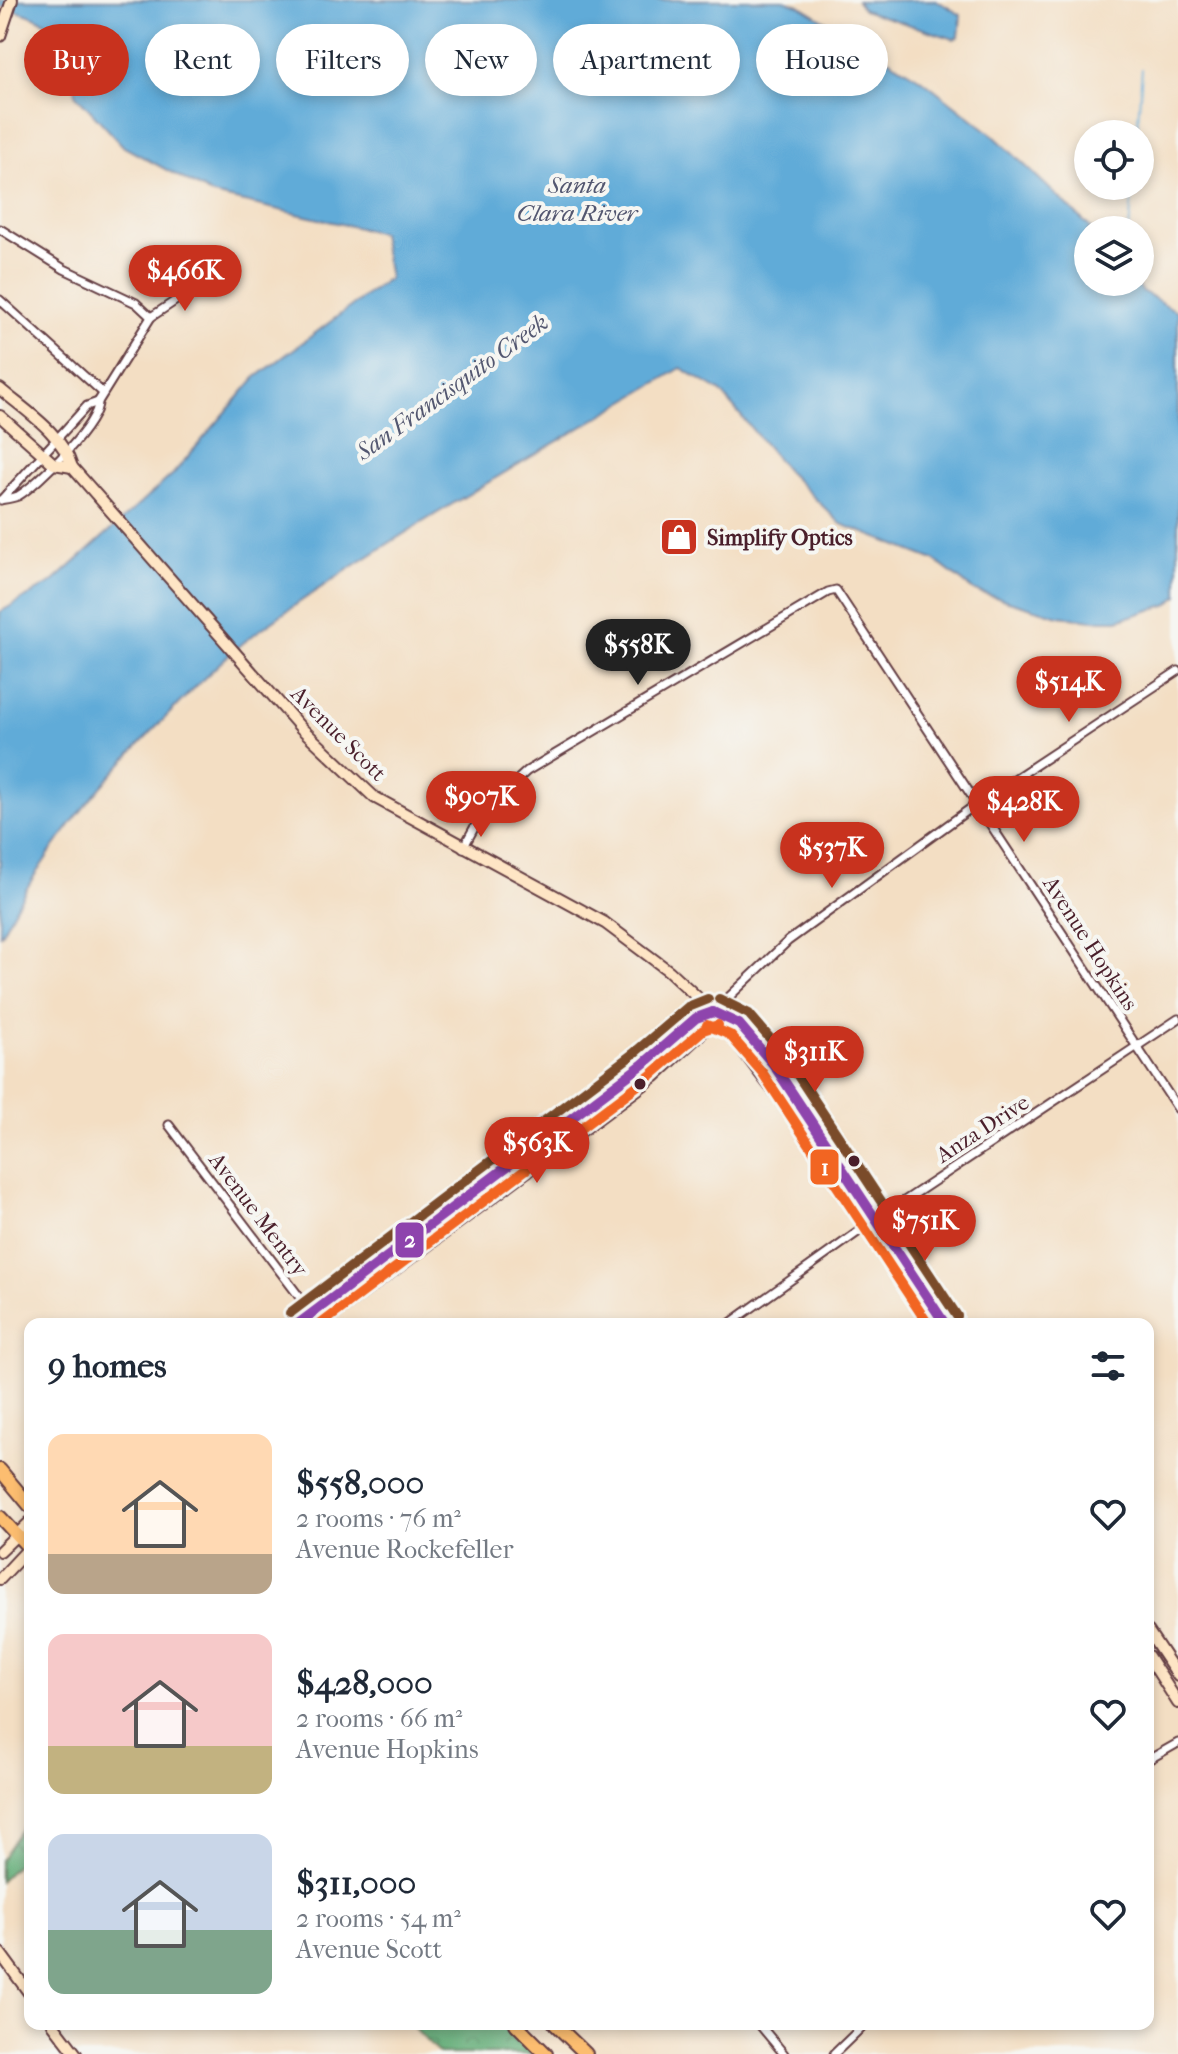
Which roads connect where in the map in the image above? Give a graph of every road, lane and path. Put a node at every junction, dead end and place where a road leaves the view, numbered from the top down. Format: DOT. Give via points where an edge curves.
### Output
graph roads {
  1 [pos="12,0"];
  2 [pos="2,32"];
  3 [pos="0,229"];
  4 [pos="194,279"];
  5 [pos="0,300"];
  6 [pos="151,317"];
  7 [pos="0,389"];
  8 [pos="103,393"];
  9 [pos="98,402"];
  10 [pos="0,416"];
  11 [pos="57,439"];
  12 [pos="67,450"];
  13 [pos="43,454"];
  14 [pos="54,464"];
  15 [pos="72,467"];
  16 [pos="0,500"];
  17 [pos="1178,671"];
  18 [pos="978,803"];
  19 [pos="463,848"];
  20 [pos="713,1012"];
  21 [pos="1178,1019"];
  22 [pos="1137,1046"];
  23 [pos="1178,1109"];
  24 [pos="169,1125"];
  25 [pos="877,1219"];
  26 [pos="865,1227"];
  27 [pos="312,1314"];
  28 [pos="306,1318"];
  29 [pos="316,1318"];
  30 [pos="329,1318"];
  31 [pos="737,1318"];
  32 [pos="925,1318"];
  33 [pos="941,1318"];
  34 [pos="0,1470"];
  35 [pos="24,1499"];
  36 [pos="0,1517"];
  37 [pos="24,1527"];
  38 [pos="15,1535"];
  39 [pos="24,1543"];
  40 [pos="0,1551"];
  41 [pos="24,1554"];
  42 [pos="0,1579"];
  43 [pos="1154,1640"];
  44 [pos="1154,1665"];
  45 [pos="1178,1676"];
  46 [pos="1178,1703"];
  47 [pos="1178,1743"];
  48 [pos="1154,1757"];
  49 [pos="0,1953"];
  50 [pos="24,1986"];
  51 [pos="58,2030"];
  52 [pos="522,2030"];
  53 [pos="561,2030"];
  54 [pos="764,2030"];
  55 [pos="859,2030"];
  56 [pos="76,2054"];
  57 [pos="546,2054"];
  58 [pos="586,2054"];
  59 [pos="784,2054"];
  60 [pos="834,2054"];
  1 -- 2 [label="main road"];
  3 -- 6 [label="street" via="64,269 136,303"];
  4 -- 6 [label="street"];
  5 -- 8 [label="street"];
  6 -- 8 [label="street"];
  7 -- 11 [label="main road, Avenue Scott"];
  8 -- 9 [label="street"];
  9 -- 11 [label="street" via="87,406"];
  9 -- 12 [label="street" via="97,413"];
  10 -- 13 [label="main road"];
  11 -- 12 [label="main road, Avenue Scott"];
  11 -- 13 [label="street"];
  12 -- 14 [label="street"];
  12 -- 15 [label="main road, Avenue Scott"];
  13 -- 14 [label="main road"];
  13 -- 16 [label="street"];
  14 -- 15 [label="main road"];
  14 -- 16 [label="street" via="17,497"];
  15 -- 19 [label="main road, Avenue Scott" via="301,728 374,797"];
  17 -- 18 [label="street"];
  18 -- 19 [label="street, Avenue Hopkins" via="836,590 527,771 484,810"];
  18 -- 20 [label="street" via="788,941"];
  18 -- 22 [label="street, Avenue Hopkins"];
  19 -- 20 [label="main road, Avenue Scott" via="605,923"];
  20 -- 25 [label="main road, Avenue Scott" via="739,1024 773,1064"];
  20 -- 26 [label="main road, Avenue Scott" via="788,1110"];
  20 -- 27 [label="main road" via="696,1018 642,1065"];
  20 -- 30 [label="main road" via="706,1029 654,1077"];
  21 -- 22 [label="street, Anza Drive"];
  22 -- 23 [label="street, Avenue Hopkins"];
  22 -- 25 [label="street, Anza Drive"];
  24 -- 27 [label="street, Avenue Mentry"];
  25 -- 26 [label="street, Anza Drive"];
  25 -- 33 [label="main road, Avenue Scott"];
  26 -- 31 [label="street, Anza Drive"];
  26 -- 32 [label="main road, Avenue Scott"];
  27 -- 28 [label="main road"];
  27 -- 29 [label="street, Avenue Mentry"];
  34 -- 35 [label="main road"];
  36 -- 38 [label="main road"];
  37 -- 38 [label="main road"];
  38 -- 39 [label="main road"];
  38 -- 40 [label="main road"];
  41 -- 42 [label="main road"];
  43 -- 45 [label="main road"];
  44 -- 46 [label="main road"];
  47 -- 48 [label="street"];
  49 -- 50 [label="main road"];
  51 -- 56 [label="main road"];
  52 -- 57 [label="main road"];
  53 -- 58 [label="main road"];
  54 -- 59 [label="street"];
  55 -- 60 [label="street"];
}
